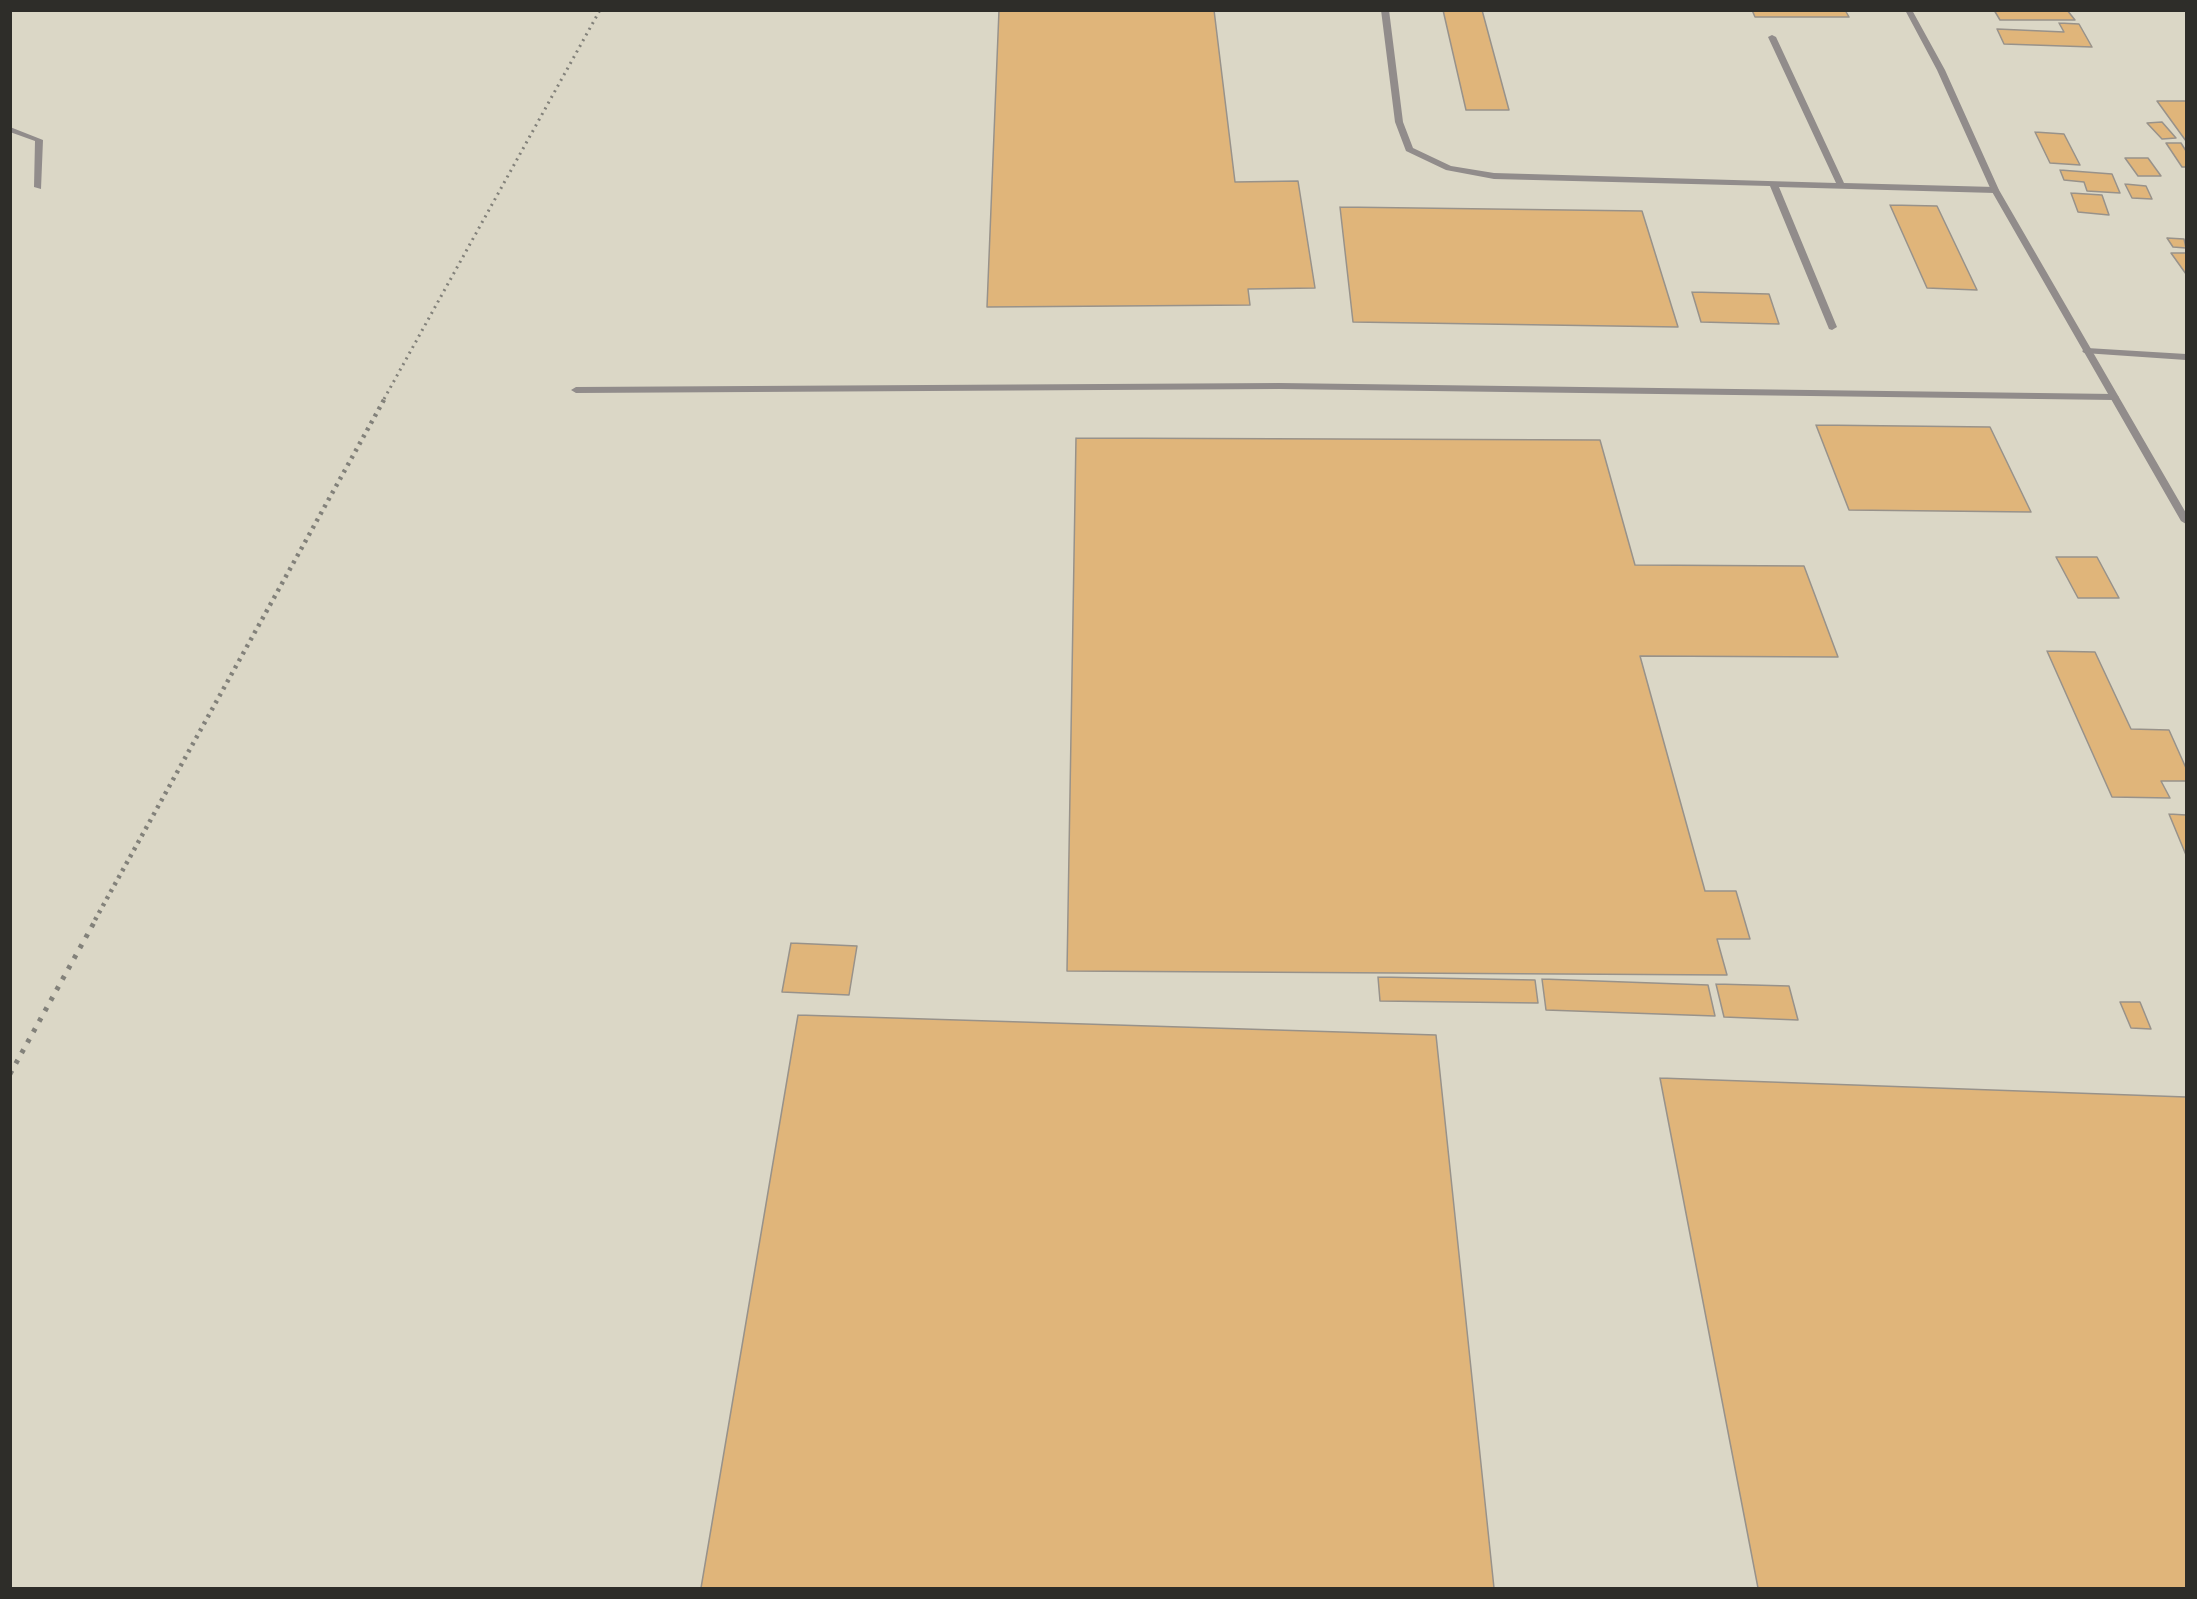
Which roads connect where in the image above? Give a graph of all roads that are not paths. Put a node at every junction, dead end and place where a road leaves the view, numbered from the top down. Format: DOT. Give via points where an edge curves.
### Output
graph roads {
  1 [pos="1384,10"];
  2 [pos="1908,10"];
  3 [pos="1772,37"];
  4 [pos="10,129"];
  5 [pos="1773,183"];
  6 [pos="1841,185"];
  7 [pos="38,187"];
  8 [pos="1995,190"];
  9 [pos="1832,327"];
  10 [pos="2087,351"];
  11 [pos="2187,357"];
  12 [pos="576,390"];
  13 [pos="2114,398"];
  14 [pos="2187,522"];
  1 -- 5 [label="street" via="1399,122 1409,148 1449,168 1494,176"];
  2 -- 8 [label="street" via="1941,70"];
  3 -- 6 [label="street"];
  4 -- 7 [label="street" via="39,140"];
  5 -- 6 [label="street"];
  5 -- 9 [label="street"];
  6 -- 8 [label="street"];
  8 -- 10 [label="street"];
  10 -- 11 [label="street"];
  10 -- 13 [label="street"];
  12 -- 13 [label="street" via="1279,386"];
  13 -- 14 [label="street"];
}
